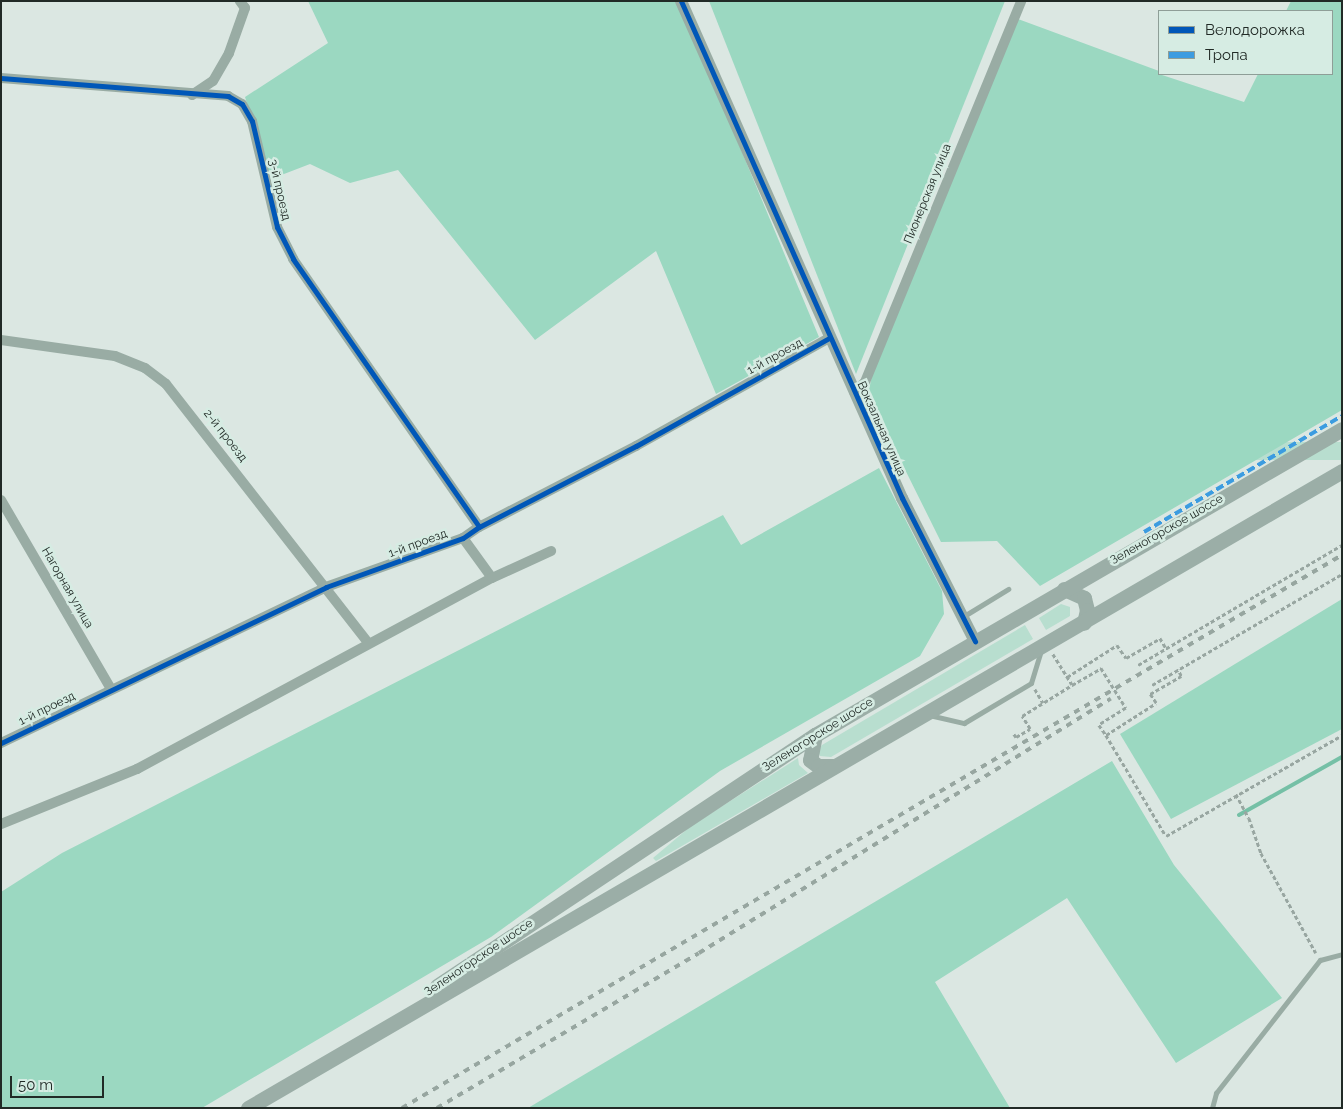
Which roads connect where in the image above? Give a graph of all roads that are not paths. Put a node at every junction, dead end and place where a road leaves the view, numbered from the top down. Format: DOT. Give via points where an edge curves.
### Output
graph roads {
  1 [pos="240,1"];
  2 [pos="681,1"];
  3 [pos="1021,1"];
  4 [pos="1,78"];
  5 [pos="192,95"];
  6 [pos="829,338"];
  7 [pos="1,340"];
  8 [pos="854,392"];
  9 [pos="1342,429"];
  10 [pos="1342,471"];
  11 [pos="1,500"];
  12 [pos="479,527"];
  13 [pos="463,538"];
  14 [pos="551,551"];
  15 [pos="492,578"];
  16 [pos="326,587"];
  17 [pos="1008,588"];
  18 [pos="1064,589"];
  19 [pos="963,616"];
  20 [pos="1084,623"];
  21 [pos="975,641"];
  22 [pos="368,643"];
  23 [pos="1044,646"];
  24 [pos="111,689"];
  25 [pos="926,714"];
  26 [pos="815,735"];
  27 [pos="1,743"];
  28 [pos="834,766"];
  29 [pos="1,824"];
  30 [pos="1342,954"];
  31 [pos="311,1070"];
  32 [pos="248,1108"];
  33 [pos="1212,1108"];
  1 -- 5 [label="street" via="245,8 229,53 213,81"];
  2 -- 6 [label="street, Вокзальная улица"];
  3 -- 8 [label="street, Пионерская улица" via="865,382"];
  4 -- 5 [label="street, 3-й проезд"];
  5 -- 12 [label="street, 3-й проезд" via="228,96 242,104 252,121 277,227 293,259"];
  6 -- 8 [label="street, Вокзальная улица"];
  6 -- 12 [label="street, 1-й проезд" via="636,446"];
  7 -- 16 [label="street, 2-й проезд" via="115,356 145,368 166,384"];
  8 -- 19 [label="street, Вокзальная улица" via="902,498"];
  9 -- 18 [label="main road, Зеленогорское шоссе"];
  10 -- 20 [label="main road, Зеленогорское шоссе"];
  11 -- 24 [label="street, Нагорная улица"];
  12 -- 13 [label="street, 1-й проезд"];
  13 -- 15 [label="street"];
  13 -- 16 [label="street, 1-й проезд"];
  14 -- 15 [label="street"];
  15 -- 22 [label="street"];
  16 -- 22 [label="street, 2-й проезд"];
  16 -- 24 [label="street, 1-й проезд"];
  17 -- 19 [label="lane"];
  18 -- 20 [label="main road" via="1084,598 1087,610"];
  18 -- 21 [label="main road, Зеленогорское шоссе"];
  19 -- 21 [label="street, Вокзальная улица"];
  20 -- 23 [label="main road, Зеленогорское шоссе"];
  21 -- 26 [label="main road, Зеленогорское шоссе"];
  22 -- 29 [label="street" via="137,770"];
  23 -- 25 [label="main road, Зеленогорское шоссе"];
  23 -- 25 [label="lane" via="1031,683 964,723"];
  24 -- 27 [label="street, 1-й проезд"];
  25 -- 28 [label="main road, Зеленогорское шоссе"];
  26 -- 28 [label="main road" via="810,760 818,766"];
  26 -- 31 [label="main road, Зеленогорское шоссе"];
  28 -- 31 [label="main road, Зеленогорское шоссе"];
  30 -- 33 [label="lane" via="1320,960 1216,1093"];
  31 -- 32 [label="main road, Зеленогорское шоссе"];
}
